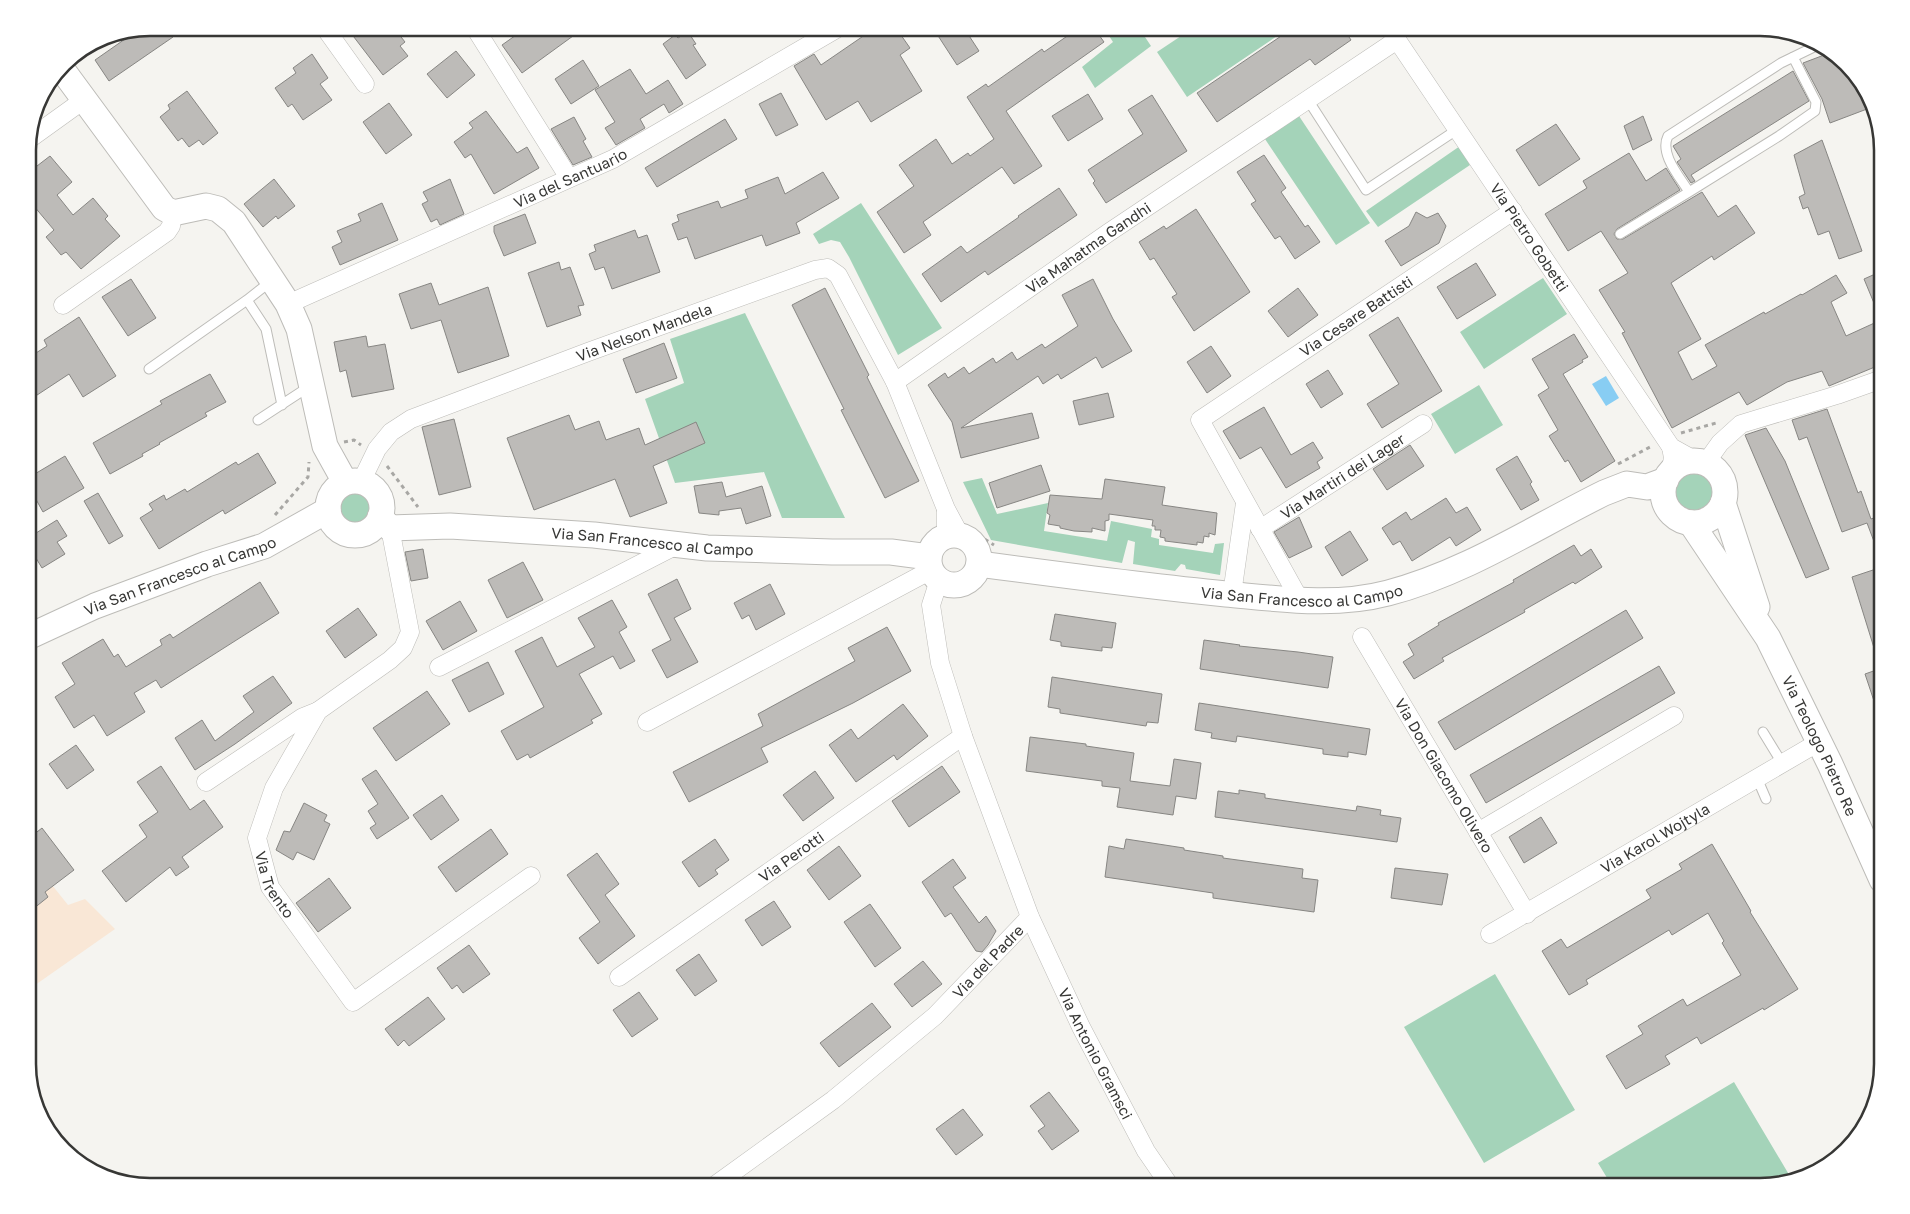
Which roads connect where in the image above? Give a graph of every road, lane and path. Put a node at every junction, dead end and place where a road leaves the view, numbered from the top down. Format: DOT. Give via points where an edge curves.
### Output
graph roads {
  1 [pos="331,36"];
  2 [pos="480,36"];
  3 [pos="824,36"];
  4 [pos="1390,36"];
  5 [pos="1394,36"];
  6 [pos="1811,48"];
  7 [pos="1793,57"];
  8 [pos="66,74"];
  9 [pos="365,84"];
  10 [pos="85,99"];
  11 [pos="1308,100"];
  12 [pos="1458,129"];
  13 [pos="37,133"];
  14 [pos="569,178"];
  15 [pos="1689,192"];
  16 [pos="1513,211"];
  17 [pos="174,213"];
  18 [pos="1620,234"];
  19 [pos="272,280"];
  20 [pos="247,300"];
  21 [pos="288,304"];
  22 [pos="63,305"];
  23 [pos="149,369"];
  24 [pos="895,382"];
  25 [pos="1874,382"];
  26 [pos="312,384"];
  27 [pos="282,405"];
  28 [pos="258,420"];
  29 [pos="1423,424"];
  30 [pos="1671,447"];
  31 [pos="1702,463"];
  32 [pos="1668,477"];
  33 [pos="353,481"];
  34 [pos="1604,493"];
  35 [pos="1245,502"];
  36 [pos="1723,503"];
  37 [pos="328,510"];
  38 [pos="1681,518"];
  39 [pos="385,523"];
  40 [pos="1260,529"];
  41 [pos="954,537"];
  42 [pos="677,545"];
  43 [pos="978,564"];
  44 [pos="933,569"];
  45 [pos="1232,594"];
  46 [pos="1302,601"];
  47 [pos="36,633"];
  48 [pos="1362,636"];
  49 [pos="1768,638"];
  50 [pos="439,667"];
  51 [pos="318,711"];
  52 [pos="1674,716"];
  53 [pos="647,722"];
  54 [pos="1763,732"];
  55 [pos="964,736"];
  56 [pos="1819,742"];
  57 [pos="1782,763"];
  58 [pos="1757,778"];
  59 [pos="206,782"];
  60 [pos="1766,798"];
  61 [pos="1478,832"];
  62 [pos="1874,862"];
  63 [pos="531,876"];
  64 [pos="1527,914"];
  65 [pos="1030,916"];
  66 [pos="1490,934"];
  67 [pos="619,976"];
  68 [pos="725,1178"];
  69 [pos="1165,1178"];
  1 -- 9 [label="street"];
  2 -- 14 [label="street"];
  3 -- 14 [label="street, Via del Santuario" via="613,159"];
  4 -- 11 [label="street, Via Mahatma Gandhi"];
  5 -- 12 [label="street, Via Pietro Gobetti"];
  6 -- 7 [label="lane"];
  7 -- 15 [label="lane" via="1816,102 1816,110"];
  7 -- 15 [label="lane" via="1668,136 1666,154"];
  8 -- 10 [label="street"];
  10 -- 13 [label="street"];
  10 -- 17 [label="street" via="164,208"];
  11 -- 12 [label="lane" via="1366,190"];
  11 -- 24 [label="street, Via Mahatma Gandhi" via="1108,233"];
  12 -- 16 [label="street, Via Pietro Gobetti"];
  14 -- 21 [label="street, Via del Santuario"];
  15 -- 18 [label="lane"];
  16 -- 30 [label="street, Via Pietro Gobetti"];
  16 -- 35 [label="street, Via Cesare Battisti" via="1200,420"];
  17 -- 19 [label="street" via="206,206 218,209 234,222"];
  17 -- 22 [label="street" via="172,226 167,232"];
  19 -- 20 [label="lane"];
  19 -- 21 [label="street"];
  20 -- 23 [label="lane"];
  20 -- 27 [label="lane" via="266,330"];
  21 -- 26 [label="street" via="299,329"];
  24 -- 33 [label="street, Via Nelson Mandela" via="838,275 828,268 815,270 411,419 391,432"];
  24 -- 41 [label="street"];
  25 -- 31 [label="street" via="1741,424"];
  26 -- 27 [label="lane"];
  26 -- 33 [label="street" via="324,446"];
  27 -- 28 [label="lane"];
  29 -- 40 [label="street, Via Martiri dei Lager"];
  30 -- 31 [label="street, Via Pietro Gobetti"];
  30 -- 32 [label="street" via="1673,458"];
  31 -- 32 [label="street" via="1688,462 1678,466"];
  31 -- 36 [label="street" via="1714,468 1724,484"];
  32 -- 34 [label="street, Via San Francesco al Campo" via="1646,487 1627,484"];
  32 -- 38 [label="street" via="1664,497"];
  33 -- 37 [label="street" via="338,487 332,494"];
  33 -- 39 [label="street" via="372,487 378,494"];
  34 -- 38 [label="street" via="1628,498"];
  34 -- 46 [label="street, Via San Francesco al Campo" via="1437,578 1387,594 1346,600"];
  35 -- 40 [label="street"];
  35 -- 45 [label="street"];
  36 -- 38 [label="street" via="1718,512 1702,522"];
  36 -- 49 [label="street, Via Teologo Pietro Re"];
  37 -- 39 [label="street" via="331,521 343,532 353,535"];
  37 -- 47 [label="street, Via San Francesco al Campo" via="264,546 104,603"];
  38 -- 49 [label="street, Via Teologo Pietro Re"];
  39 -- 42 [label="street, Via San Francesco al Campo" via="594,535"];
  39 -- 51 [label="street, Via Trento" via="410,632 404,648"];
  40 -- 46 [label="street"];
  41 -- 43 [label="street" via="968,540 977,550"];
  41 -- 44 [label="street" via="935,545"];
  42 -- 44 [label="street, Via San Francesco al Campo" via="891,552"];
  42 -- 50 [label="street"];
  43 -- 44 [label="street" via="970,579 955,585 947,584"];
  43 -- 45 [label="street, Via San Francesco al Campo"];
  44 -- 53 [label="street"];
  44 -- 55 [label="street, Via del Padre" via="931,605 940,662"];
  45 -- 46 [label="street, Via San Francesco al Campo"];
  48 -- 61 [label="street, Via Don Giacomo Olivero"];
  49 -- 56 [label="street, Via Teologo Pietro Re"];
  51 -- 59 [label="street" via="303,717"];
  51 -- 63 [label="street, Via Trento" via="274,788 257,838 270,887 353,1002"];
  52 -- 61 [label="street"];
  54 -- 57 [label="lane"];
  55 -- 65 [label="street, Via del Padre"];
  55 -- 67 [label="street, Via Perotti"];
  56 -- 57 [label="street, Via Karol Wojtyla"];
  56 -- 62 [label="street, Via Teologo Pietro Re"];
  57 -- 58 [label="street, Via Karol Wojtyla"];
  58 -- 60 [label="lane"];
  58 -- 64 [label="street, Via Karol Wojtyla"];
  61 -- 64 [label="street, Via Don Giacomo Olivero"];
  64 -- 66 [label="street, Via Karol Wojtyla"];
  65 -- 68 [label="street, Via del Padre" via="936,1016 833,1100"];
  65 -- 69 [label="street, Via Antonio Gramsci" via="1081,1027 1146,1151"];
}
